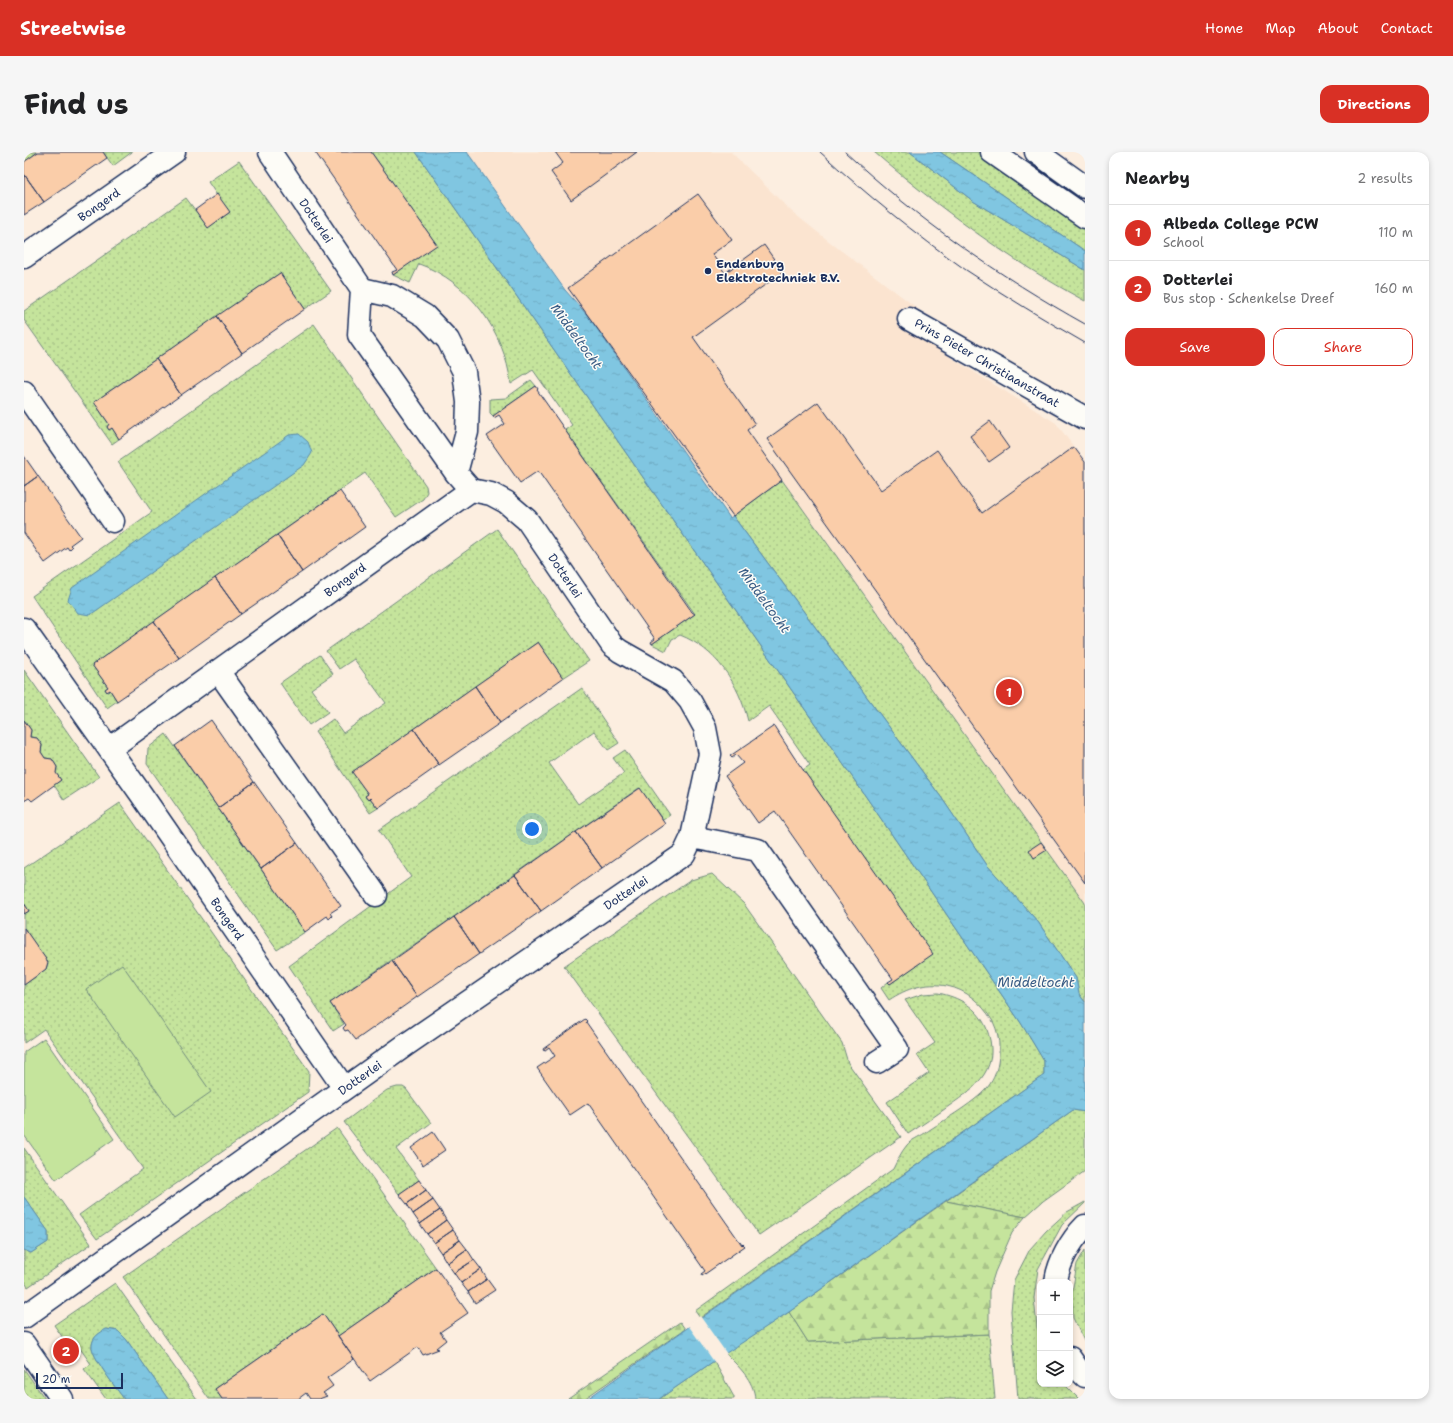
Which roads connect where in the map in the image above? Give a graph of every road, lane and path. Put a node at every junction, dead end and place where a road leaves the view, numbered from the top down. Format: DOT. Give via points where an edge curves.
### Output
graph roads {
  1 [pos="174,152"];
  2 [pos="270,152"];
  3 [pos="992,152"];
  4 [pos="1036,152"];
  5 [pos="1085,187"];
  6 [pos="1085,216"];
  7 [pos="24,257"];
  8 [pos="362,289"];
  9 [pos="909,319"];
  10 [pos="24,392"];
  11 [pos="1085,418"];
  12 [pos="456,473"];
  13 [pos="471,490"];
  14 [pos="113,521"];
  15 [pos="24,629"];
  16 [pos="218,671"];
  17 [pos="109,749"];
  18 [pos="692,837"];
  19 [pos="376,895"];
  20 [pos="877,1062"];
  21 [pos="344,1088"];
  22 [pos="1085,1226"];
  23 [pos="1056,1279"];
  24 [pos="24,1317"];
  25 [pos="24,1344"];
  26 [pos="1073,1362"];
  27 [pos="1085,1376"];
  28 [pos="62,1399"];
  1 -- 7 [label="street, Bongerd"];
  2 -- 8 [label="street, Dotterlei"];
  3 -- 6 [label="street"];
  4 -- 5 [label="street"];
  8 -- 12 [label="street" via="359,335"];
  8 -- 12 [label="street" via="392,296 425,316 448,340 464,372 468,402 467,432"];
  9 -- 11 [label="street, Prins Pieter Christiaanstraat"];
  10 -- 14 [label="street"];
  12 -- 13 [label="street"];
  13 -- 16 [label="street, Bongerd"];
  13 -- 18 [label="street, Dotterlei" via="491,494 506,502 527,520 612,645 673,681 690,701 705,728 710,754"];
  15 -- 17 [label="street, Bongerd"];
  16 -- 17 [label="street, Bongerd"];
  16 -- 19 [label="street"];
  17 -- 21 [label="street, Bongerd"];
  18 -- 20 [label="street" via="758,850 897,1049"];
  18 -- 21 [label="street, Dotterlei" via="684,854"];
  21 -- 24 [label="street, Dotterlei"];
  22 -- 23 [label="street" via="1069,1248"];
  25 -- 28 [label="street"];
  26 -- 27 [label="street"];
}
